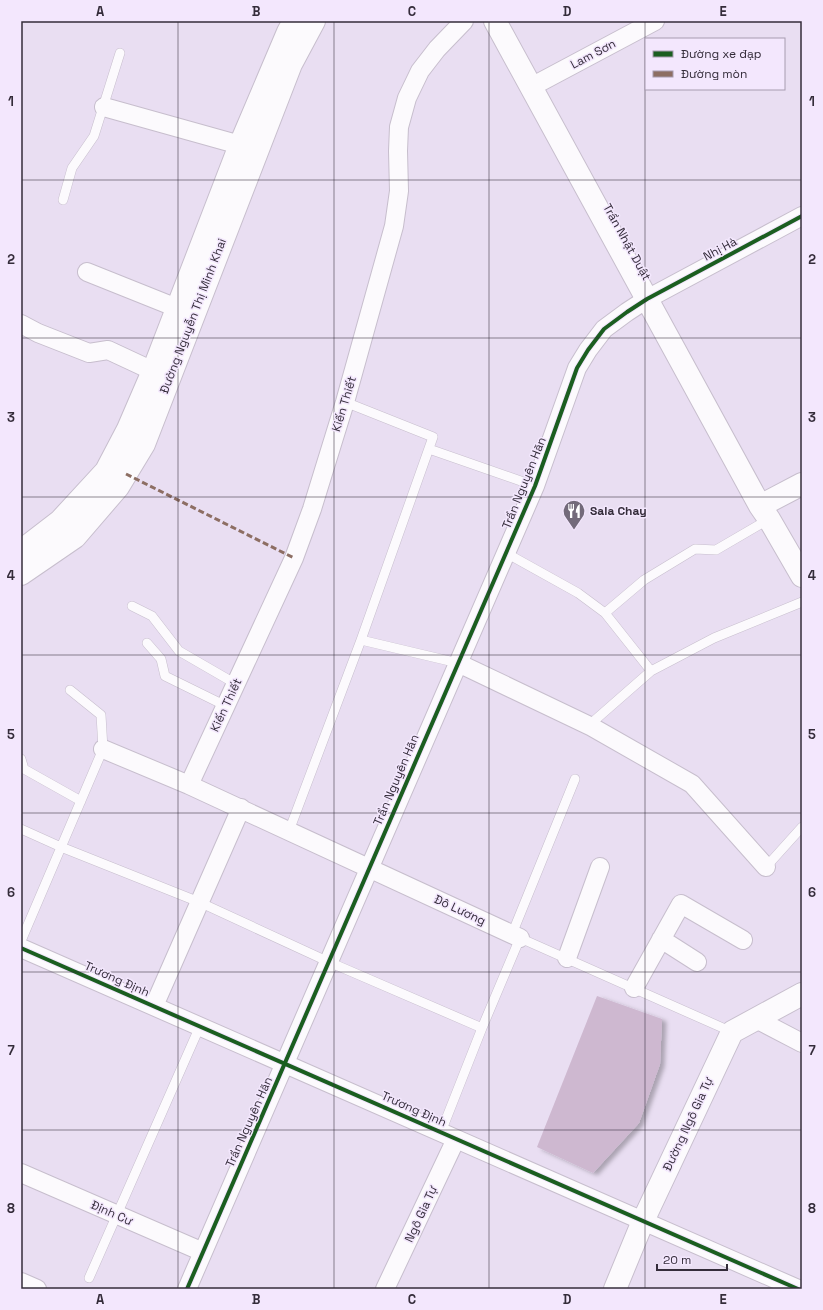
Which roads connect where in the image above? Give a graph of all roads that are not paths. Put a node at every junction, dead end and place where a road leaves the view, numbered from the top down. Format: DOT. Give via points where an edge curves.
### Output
graph roads {
  1 [pos="294,21"];
  2 [pos="314,21"];
  3 [pos="464,21"];
  4 [pos="495,21"];
  5 [pos="655,21"];
  6 [pos="120,53"];
  7 [pos="531,87"];
  8 [pos="104,107"];
  9 [pos="248,148"];
  10 [pos="63,200"];
  11 [pos="802,216"];
  12 [pos="86,272"];
  13 [pos="647,299"];
  14 [pos="177,308"];
  15 [pos="21,324"];
  16 [pos="153,372"];
  17 [pos="345,402"];
  18 [pos="429,449"];
  19 [pos="802,484"];
  20 [pos="535,486"];
  21 [pos="765,513"];
  22 [pos="21,551"];
  23 [pos="506,553"];
  24 [pos="21,574"];
  25 [pos="802,576"];
  26 [pos="802,602"];
  27 [pos="132,606"];
  28 [pos="605,613"];
  29 [pos="361,640"];
  30 [pos="147,643"];
  31 [pos="458,663"];
  32 [pos="651,671"];
  33 [pos="236,684"];
  34 [pos="70,690"];
  35 [pos="226,706"];
  36 [pos="592,727"];
  37 [pos="103,749"];
  38 [pos="21,759"];
  39 [pos="574,779"];
  40 [pos="189,785"];
  41 [pos="81,801"];
  42 [pos="240,808"];
  43 [pos="802,827"];
  44 [pos="21,829"];
  45 [pos="289,831"];
  46 [pos="61,847"];
  47 [pos="600,867"];
  48 [pos="766,867"];
  49 [pos="369,868"];
  50 [pos="199,902"];
  51 [pos="516,936"];
  52 [pos="661,940"];
  53 [pos="743,940"];
  54 [pos="21,941"];
  55 [pos="21,948"];
  56 [pos="567,958"];
  57 [pos="329,962"];
  58 [pos="697,962"];
  59 [pos="634,988"];
  60 [pos="802,994"];
  61 [pos="154,1006"];
  62 [pos="756,1019"];
  63 [pos="200,1026"];
  64 [pos="482,1028"];
  65 [pos="732,1032"];
  66 [pos="802,1044"];
  67 [pos="285,1064"];
  68 [pos="449,1136"];
  69 [pos="21,1173"];
  70 [pos="117,1215"];
  71 [pos="643,1221"];
  72 [pos="203,1252"];
  73 [pos="89,1278"];
  74 [pos="21,1282"];
  75 [pos="37,1289"];
  76 [pos="187,1289"];
  77 [pos="385,1289"];
  78 [pos="615,1289"];
  79 [pos="798,1289"];
  1 -- 9 [label="street, Đường Nguyễn Thị Minh Khai"];
  2 -- 9 [label="street, Đường Nguyễn Thị Minh Khai"];
  3 -- 17 [label="street, Kiến Thiết" via="420,71 407,98 399,126 399,190 394,226"];
  4 -- 7 [label="street, Trần Nhật Duật"];
  5 -- 7 [label="street, Lam Sơn"];
  6 -- 8 [label="lane"];
  7 -- 13 [label="street, Trần Nhật Duật"];
  8 -- 9 [label="street"];
  8 -- 10 [label="lane" via="94,136 72,168"];
  9 -- 14 [label="street, Đường Nguyễn Thị Minh Khai"];
  9 -- 24 [label="street, Đường Nguyễn Thị Minh Khai" via="144,444 118,487 74,537"];
  11 -- 13 [label="street, Nhị Hà"];
  12 -- 14 [label="street"];
  13 -- 20 [label="street, Trần Nguyên Hãn" via="604,329 577,368"];
  13 -- 21 [label="street, Trần Nhật Duật"];
  14 -- 16 [label="street, Đường Nguyễn Thị Minh Khai"];
  15 -- 16 [label="street" via="89,353 108,350"];
  16 -- 22 [label="street, Đường Nguyễn Thị Minh Khai" via="106,471 60,521"];
  17 -- 18 [label="lane" via="433,437"];
  17 -- 33 [label="street, Kiến Thiết" via="312,510 294,558"];
  18 -- 20 [label="lane"];
  18 -- 29 [label="lane"];
  19 -- 21 [label="street"];
  20 -- 23 [label="street, Trần Nguyên Hãn"];
  21 -- 25 [label="street, Trần Nhật Duật"];
  21 -- 28 [label="lane" via="716,550 695,549 644,580"];
  23 -- 28 [label="lane" via="578,593"];
  23 -- 31 [label="street, Trần Nguyên Hãn"];
  26 -- 32 [label="lane" via="714,638"];
  27 -- 33 [label="lane" via="152,616 179,651"];
  28 -- 32 [label="lane"];
  29 -- 31 [label="lane"];
  29 -- 45 [label="lane"];
  30 -- 35 [label="lane" via="161,658 165,676"];
  31 -- 36 [label="street"];
  31 -- 49 [label="street, Trần Nguyên Hãn"];
  32 -- 36 [label="lane" via="595,720"];
  33 -- 35 [label="street, Kiến Thiết"];
  34 -- 37 [label="lane" via="101,715"];
  35 -- 40 [label="street, Kiến Thiết"];
  36 -- 48 [label="street" via="692,784"];
  37 -- 40 [label="street, Đô Lương"];
  37 -- 41 [label="lane"];
  38 -- 41 [label="lane" via="24,769"];
  39 -- 51 [label="lane"];
  40 -- 42 [label="street, Đô Lương"];
  41 -- 46 [label="lane"];
  42 -- 45 [label="street, Đô Lương"];
  42 -- 50 [label="street"];
  43 -- 48 [label="lane"];
  44 -- 46 [label="lane"];
  45 -- 49 [label="street, Đô Lương"];
  46 -- 50 [label="lane"];
  46 -- 54 [label="lane"];
  47 -- 56 [label="street"];
  49 -- 51 [label="street, Đô Lương"];
  49 -- 57 [label="street, Trần Nguyên Hãn"];
  50 -- 57 [label="lane"];
  50 -- 61 [label="street"];
  51 -- 56 [label="lane, Đô Lương"];
  51 -- 64 [label="lane"];
  52 -- 53 [label="street" via="681,904"];
  52 -- 58 [label="street"];
  52 -- 59 [label="street"];
  55 -- 61 [label="street, Trương Định"];
  56 -- 59 [label="lane, Đô Lương"];
  57 -- 64 [label="lane"];
  57 -- 67 [label="street, Trần Nguyên Hãn"];
  59 -- 65 [label="lane, Đô Lương"];
  60 -- 62 [label="street"];
  61 -- 63 [label="street, Trương Định"];
  62 -- 65 [label="street"];
  62 -- 66 [label="street"];
  63 -- 67 [label="street, Trương Định"];
  63 -- 70 [label="lane"];
  64 -- 68 [label="lane"];
  65 -- 71 [label="street, Đường Ngô Gia Tự"];
  67 -- 68 [label="street, Trương Định"];
  67 -- 72 [label="street, Trần Nguyên Hãn"];
  68 -- 71 [label="street, Trương Định"];
  68 -- 77 [label="street, Ngô Gia Tự"];
  69 -- 70 [label="street, Định Cư"];
  70 -- 72 [label="street, Định Cư"];
  70 -- 73 [label="lane"];
  71 -- 78 [label="street, Đường Ngô Gia Tự"];
  71 -- 79 [label="street, Trương Định"];
  72 -- 76 [label="street, Trần Nguyên Hãn"];
  74 -- 75 [label="street"];
}
